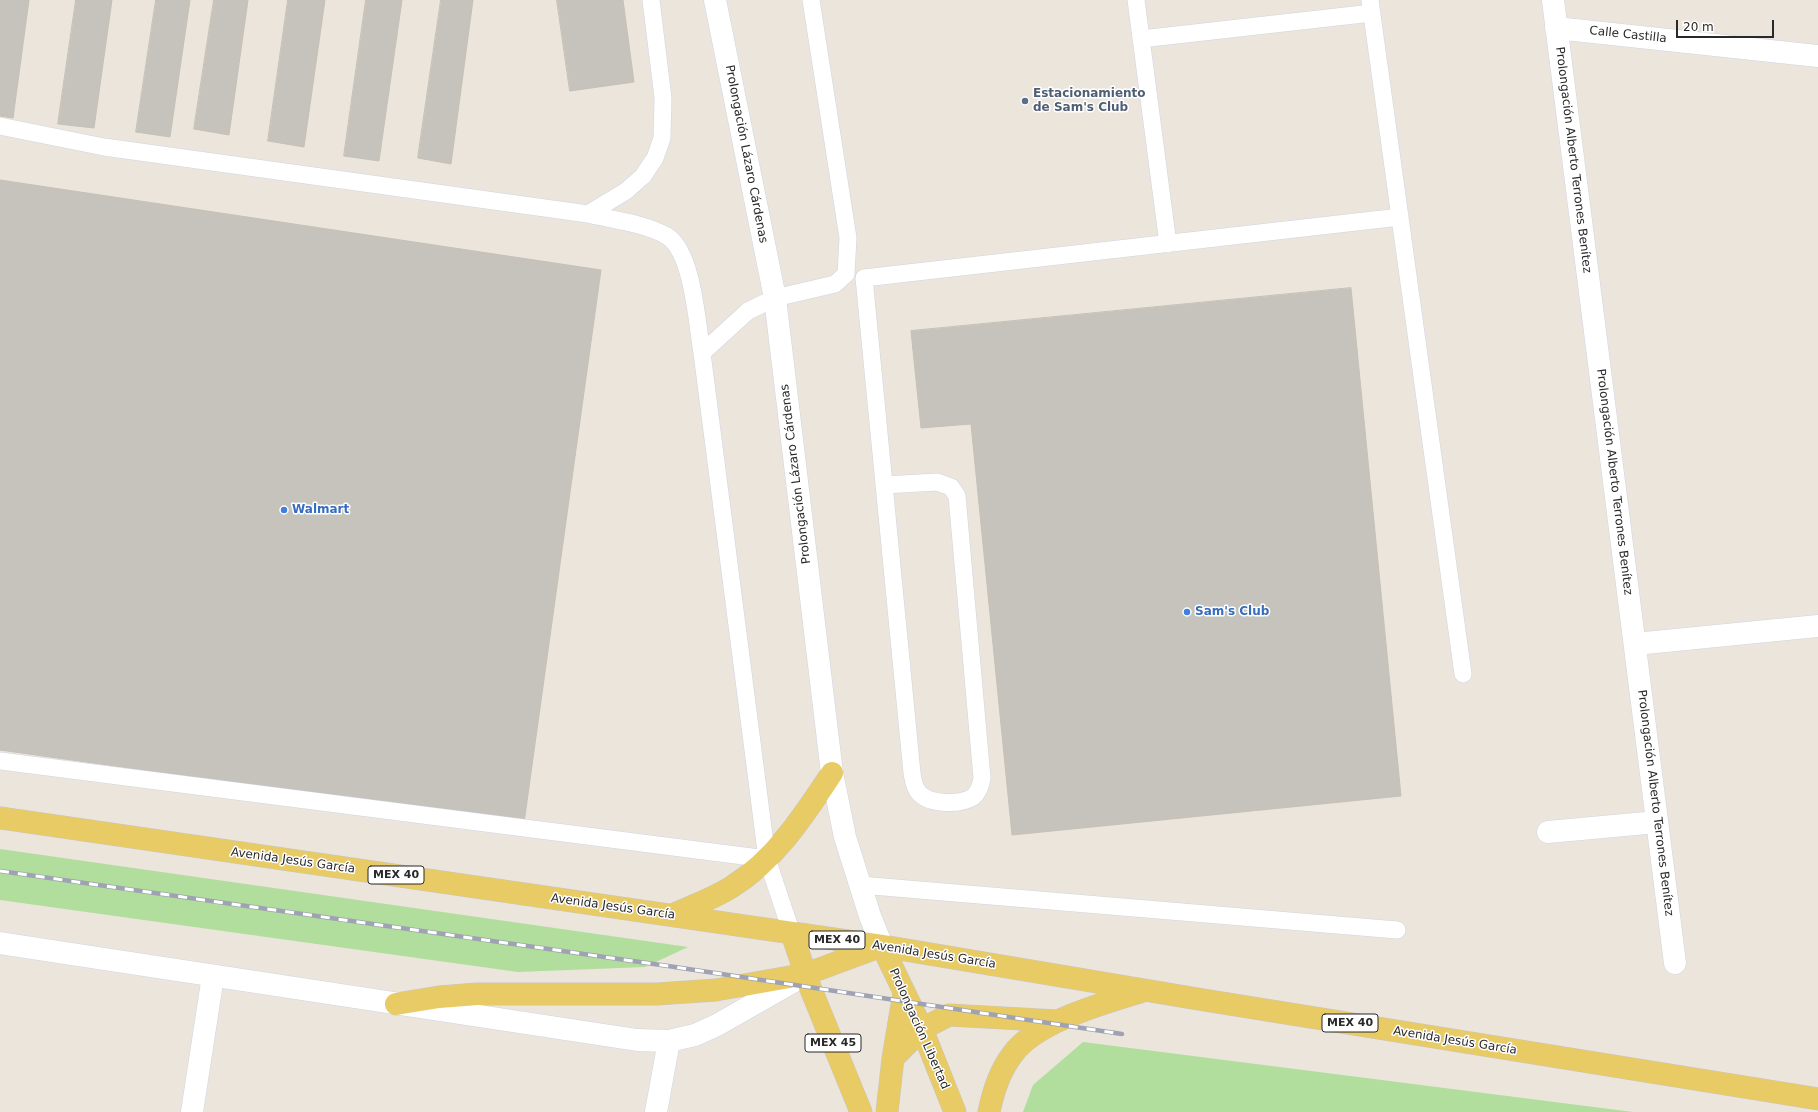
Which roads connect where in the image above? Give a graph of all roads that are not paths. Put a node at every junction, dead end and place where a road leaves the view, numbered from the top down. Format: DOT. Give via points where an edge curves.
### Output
graph roads {
  1 [pos="651,0"];
  2 [pos="715,0"];
  3 [pos="811,0"];
  4 [pos="1136,0"];
  5 [pos="1553,0"];
  6 [pos="1371,6"];
  7 [pos="1556,28"];
  8 [pos="1141,39"];
  9 [pos="1818,56"];
  10 [pos="0,126"];
  11 [pos="588,214"];
  12 [pos="1400,217"];
  13 [pos="1168,244"];
  14 [pos="775,298"];
  15 [pos="702,353"];
  16 [pos="884,485"];
  17 [pos="1818,626"];
  18 [pos="1634,644"];
  19 [pos="1463,674"];
  20 [pos="0,761"];
  21 [pos="832,773"];
  22 [pos="0,818"];
  23 [pos="1657,822"];
  24 [pos="1548,832"];
  25 [pos="767,859"];
  26 [pos="860,885"];
  27 [pos="672,915"];
  28 [pos="1397,930"];
  29 [pos="792,934"];
  30 [pos="0,943"];
  31 [pos="882,946"];
  32 [pos="1675,963"];
  33 [pos="806,974"];
  34 [pos="213,976"];
  35 [pos="1148,990"];
  36 [pos="904,993"];
  37 [pos="396,1004"];
  38 [pos="1059,1021"];
  39 [pos="922,1028"];
  40 [pos="669,1041"];
  41 [pos="893,1058"];
  42 [pos="1818,1099"];
  43 [pos="192,1112"];
  44 [pos="656,1112"];
  45 [pos="861,1112"];
  46 [pos="887,1112"];
  47 [pos="955,1112"];
  48 [pos="990,1112"];
  1 -- 11 [label="lane" via="663,98 662,138 643,176 626,191"];
  2 -- 14 [label="street, Prolongación Lázaro Cárdenas"];
  3 -- 14 [label="lane" via="848,238 846,274 835,284"];
  4 -- 8 [label="lane"];
  5 -- 7 [label="street, Prolongación Alberto Terrones Benítez"];
  6 -- 8 [label="lane"];
  6 -- 12 [label="lane"];
  7 -- 9 [label="street, Calle Castilla"];
  7 -- 18 [label="street, Prolongación Alberto Terrones Benítez"];
  8 -- 13 [label="lane"];
  10 -- 11 [label="lane" via="104,147"];
  11 -- 15 [label="lane" via="656,231 668,237 678,247 689,273"];
  12 -- 13 [label="lane"];
  12 -- 19 [label="lane"];
  13 -- 16 [label="lane" via="864,278"];
  14 -- 15 [label="lane" via="748,311"];
  14 -- 21 [label="street, Prolongación Lázaro Cárdenas"];
  15 -- 25 [label="lane"];
  16 -- 16 [label="lane" via="914,784 918,793 928,801 940,803 965,800 980,788 982,778 958,496 951,486 937,482"];
  17 -- 18 [label="street"];
  18 -- 23 [label="street, Prolongación Alberto Terrones Benítez"];
  20 -- 25 [label="lane"];
  21 -- 25 [label="main road" via="791,831"];
  21 -- 26 [label="street, Prolongación Lázaro Cárdenas" via="845,837"];
  22 -- 27 [label="main road, Avenida Jesús García / MEX 40"];
  23 -- 24 [label="street"];
  23 -- 32 [label="street, Prolongación Alberto Terrones Benítez"];
  25 -- 27 [label="main road" via="733,886"];
  25 -- 29 [label="lane"];
  26 -- 28 [label="lane"];
  26 -- 31 [label="street, Prolongación Lázaro Cárdenas"];
  27 -- 29 [label="main road, Avenida Jesús García / MEX 40"];
  29 -- 31 [label="main road, Avenida Jesús García / MEX 40"];
  29 -- 33 [label="main road, MEX 45"];
  30 -- 34 [label="street"];
  31 -- 33 [label="main road"];
  31 -- 35 [label="main road, Avenida Jesús García / MEX 40"];
  31 -- 36 [label="main road, Prolongación Libertad"];
  33 -- 37 [label="main road" via="716,990 657,994 476,994"];
  33 -- 40 [label="street" via="717,1025 695,1035"];
  33 -- 45 [label="main road, MEX 45"];
  34 -- 37 [label="street"];
  34 -- 43 [label="street"];
  35 -- 38 [label="main road" via="1090,1008"];
  35 -- 42 [label="main road, Avenida Jesús García / MEX 40"];
  36 -- 39 [label="main road, Prolongación Libertad"];
  36 -- 41 [label="main road"];
  37 -- 40 [label="street" via="637,1040"];
  38 -- 39 [label="main road" via="949,1015"];
  38 -- 48 [label="main road" via="1031,1036 1012,1055 998,1081"];
  39 -- 41 [label="main road"];
  39 -- 47 [label="main road, Prolongación Libertad"];
  40 -- 44 [label="street"];
  41 -- 46 [label="main road"];
}
